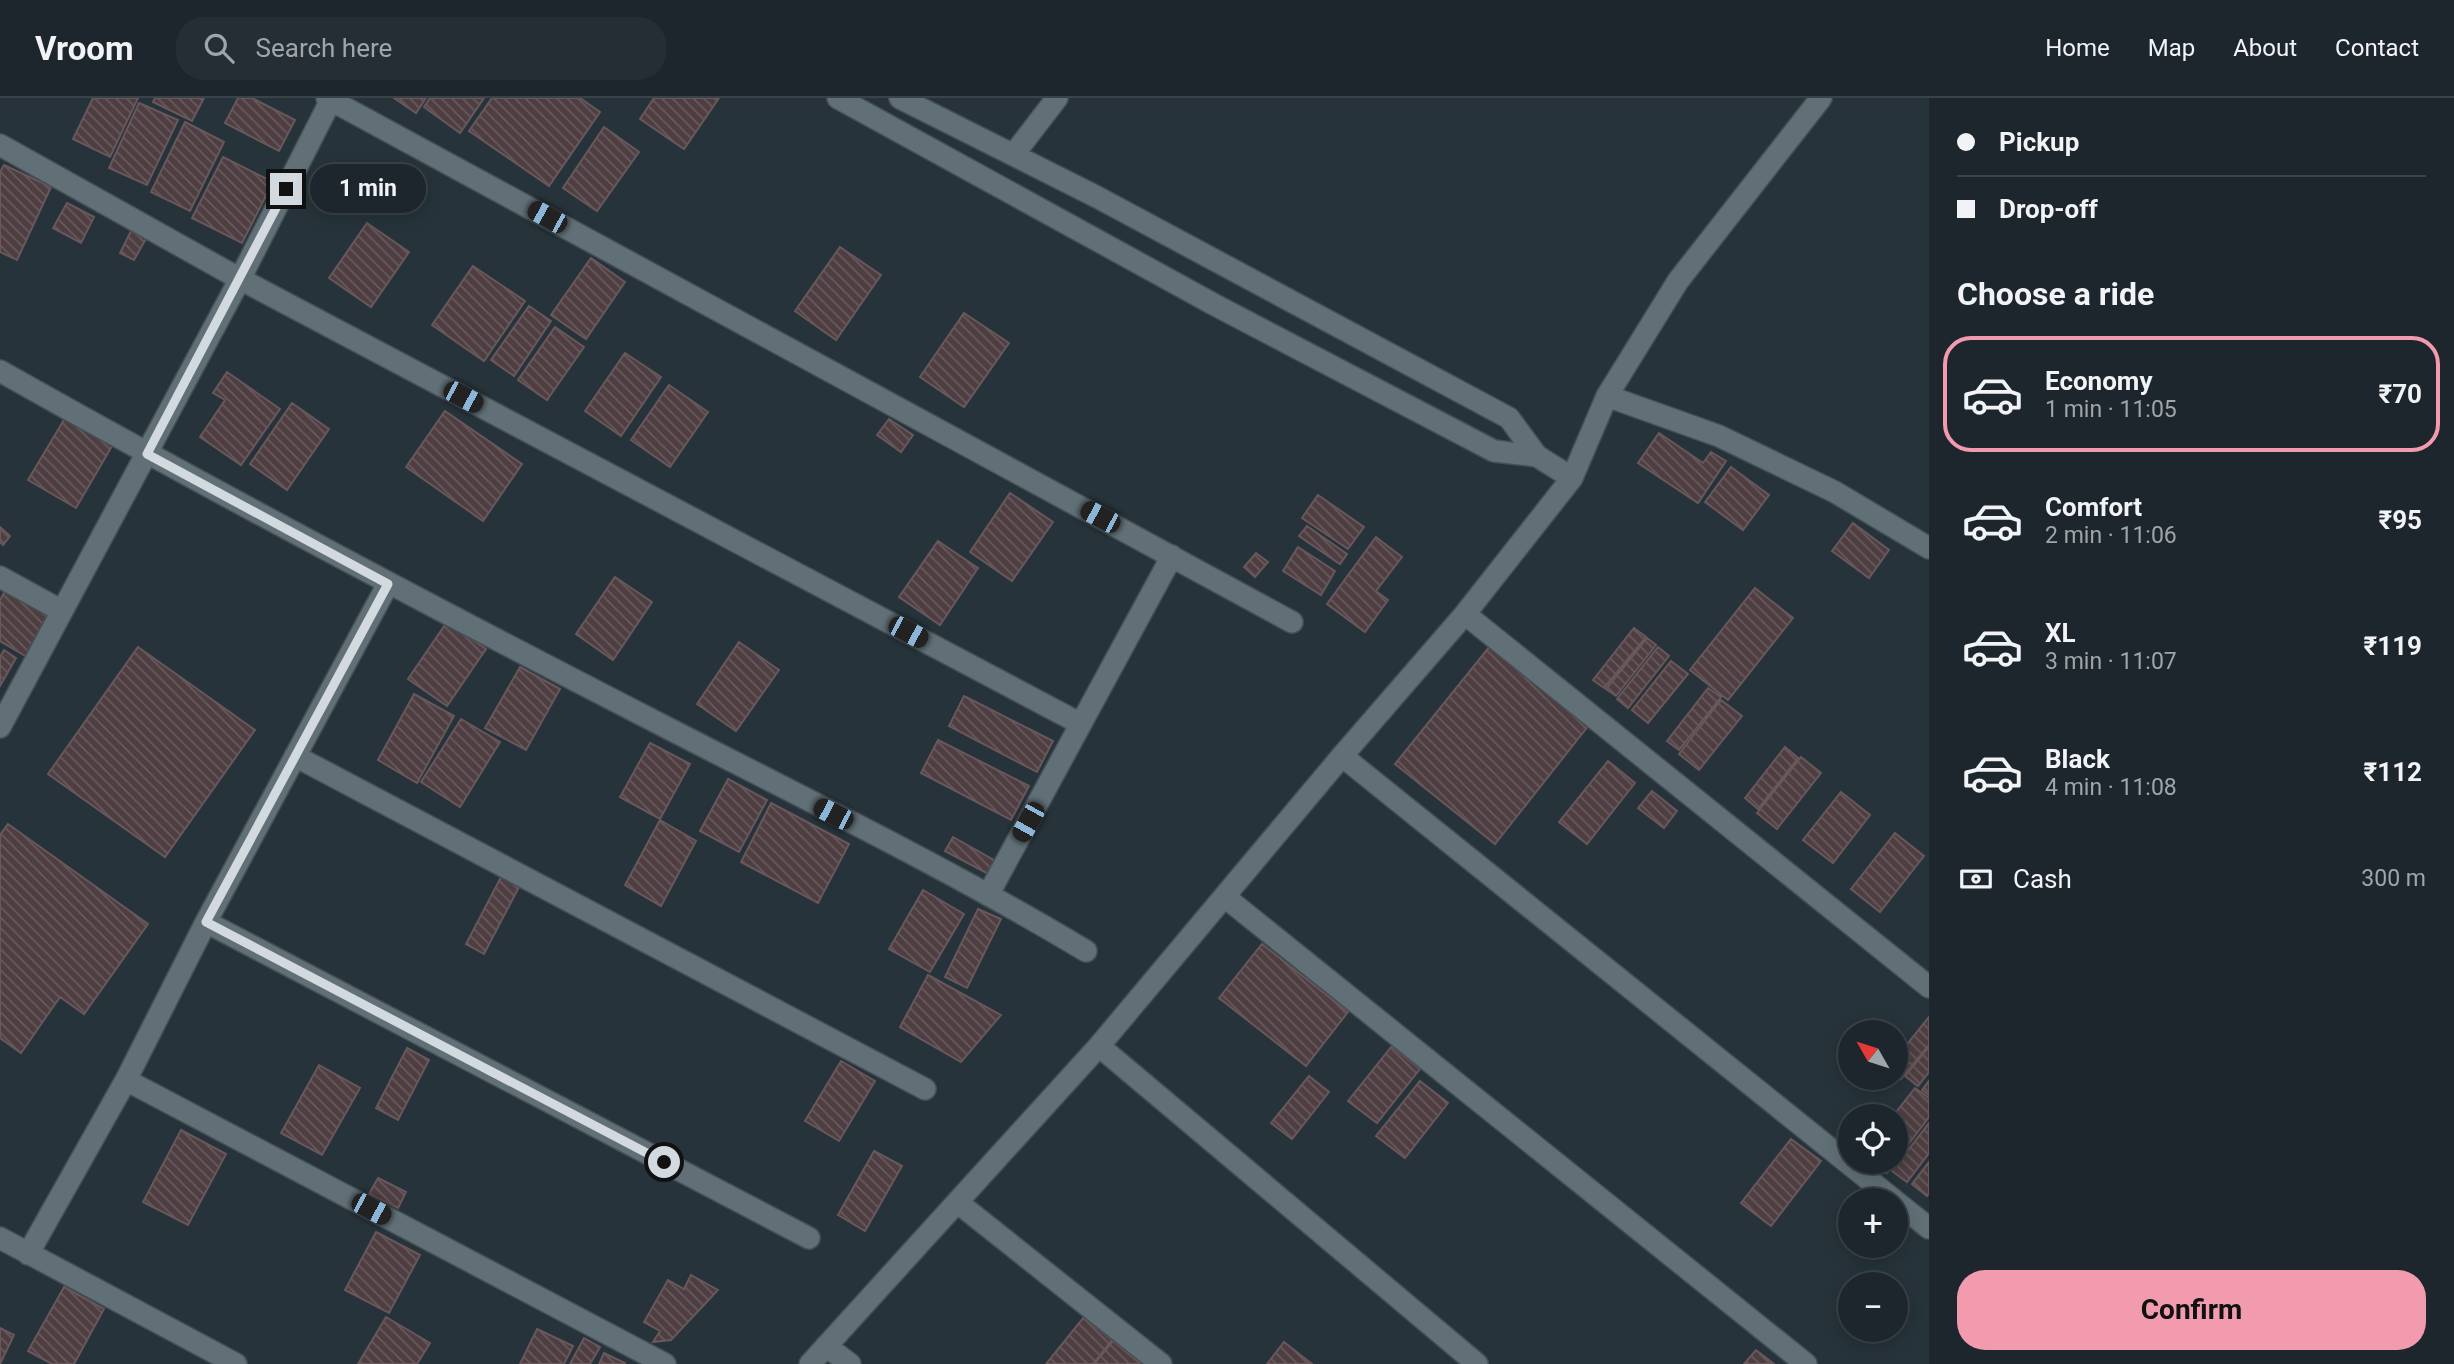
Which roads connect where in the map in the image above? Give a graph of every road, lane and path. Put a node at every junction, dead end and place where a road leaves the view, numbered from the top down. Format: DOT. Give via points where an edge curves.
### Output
graph roads {
  1 [pos="838,98"];
  2 [pos="900,98"];
  3 [pos="1057,98"];
  4 [pos="1821,98"];
  5 [pos="330,99"];
  6 [pos="0,145"];
  7 [pos="1014,154"];
  8 [pos="240,279"];
  9 [pos="0,371"];
  10 [pos="1607,396"];
  11 [pos="147,454"];
  12 [pos="1537,456"];
  13 [pos="1572,478"];
  14 [pos="1929,548"];
  15 [pos="1172,556"];
  16 [pos="0,577"];
  17 [pos="388,584"];
  18 [pos="62,611"];
  19 [pos="1465,614"];
  20 [pos="1292,622"];
  21 [pos="1081,724"];
  22 [pos="0,727"];
  23 [pos="295,756"];
  24 [pos="1342,756"];
  25 [pos="988,895"];
  26 [pos="1225,897"];
  27 [pos="206,922"];
  28 [pos="1086,951"];
  29 [pos="1929,987"];
  30 [pos="1099,1046"];
  31 [pos="126,1080"];
  32 [pos="925,1089"];
  33 [pos="1879,1188"];
  34 [pos="957,1202"];
  35 [pos="1908,1211"];
  36 [pos="1929,1228"];
  37 [pos="0,1238"];
  38 [pos="809,1238"];
  39 [pos="28,1254"];
  40 [pos="827,1346"];
  41 [pos="236,1364"];
  42 [pos="665,1364"];
  43 [pos="810,1364"];
  44 [pos="850,1364"];
  45 [pos="1161,1364"];
  46 [pos="1477,1364"];
  47 [pos="1806,1364"];
  1 -- 12 [label="street" via="1215,305 1494,451"];
  2 -- 7 [label="street"];
  3 -- 7 [label="street"];
  4 -- 10 [label="street" via="1678,281"];
  5 -- 8 [label="street"];
  5 -- 15 [label="street"];
  6 -- 8 [label="street"];
  7 -- 12 [label="street" via="1509,418"];
  8 -- 11 [label="street"];
  8 -- 21 [label="street"];
  9 -- 11 [label="street"];
  10 -- 13 [label="street"];
  10 -- 14 [label="street" via="1719,436 1835,492"];
  11 -- 17 [label="street"];
  11 -- 18 [label="street"];
  12 -- 13 [label="street"];
  13 -- 19 [label="street"];
  15 -- 20 [label="street"];
  15 -- 21 [label="street"];
  16 -- 18 [label="street"];
  17 -- 23 [label="street"];
  17 -- 25 [label="street"];
  18 -- 22 [label="street"];
  19 -- 24 [label="street"];
  19 -- 29 [label="street"];
  21 -- 25 [label="street"];
  23 -- 27 [label="street"];
  23 -- 32 [label="street"];
  24 -- 26 [label="street"];
  24 -- 33 [label="street"];
  25 -- 28 [label="street"];
  26 -- 30 [label="street"];
  26 -- 47 [label="street"];
  27 -- 31 [label="street"];
  27 -- 38 [label="street"];
  30 -- 34 [label="street"];
  30 -- 46 [label="street"];
  31 -- 39 [label="street"];
  31 -- 42 [label="street"];
  34 -- 40 [label="street"];
  34 -- 45 [label="street"];
  35 -- 36 [label="street"];
  37 -- 39 [label="street"];
  39 -- 41 [label="street"];
  40 -- 43 [label="street"];
  40 -- 44 [label="street"];
}
